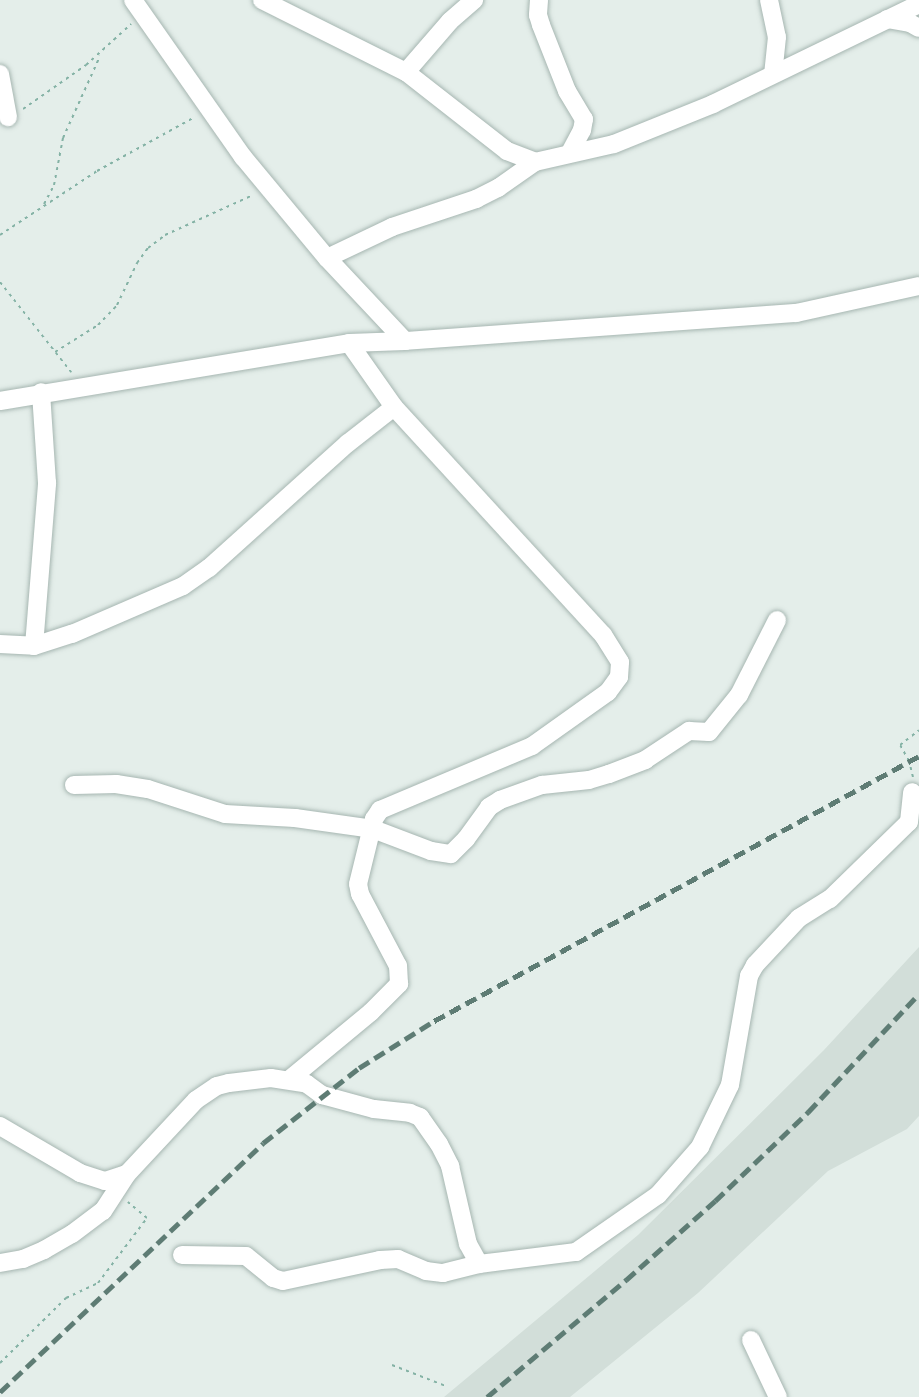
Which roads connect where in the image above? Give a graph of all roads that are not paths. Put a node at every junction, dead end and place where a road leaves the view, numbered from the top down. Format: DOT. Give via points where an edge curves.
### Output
graph roads {
  1 [pos="262,0"];
  2 [pos="474,0"];
  3 [pos="539,0"];
  4 [pos="770,0"];
  5 [pos="919,4"];
  6 [pos="138,7"];
  7 [pos="887,20"];
  8 [pos="919,28"];
  9 [pos="406,72"];
  10 [pos="773,73"];
  11 [pos="0,74"];
  12 [pos="8,117"];
  13 [pos="570,153"];
  14 [pos="535,162"];
  15 [pos="327,258"];
  16 [pos="919,286"];
  17 [pos="405,341"];
  18 [pos="349,342"];
  19 [pos="41,392"];
  20 [pos="0,401"];
  21 [pos="394,407"];
  22 [pos="777,620"];
  23 [pos="0,644"];
  24 [pos="34,646"];
  25 [pos="74,785"];
  26 [pos="912,792"];
  27 [pos="373,829"];
  28 [pos="290,1079"];
  29 [pos="0,1126"];
  30 [pos="127,1174"];
  31 [pos="182,1255"];
  32 [pos="0,1263"];
  33 [pos="479,1264"];
  34 [pos="751,1340"];
  35 [pos="778,1397"];
  1 -- 9 [label="street"];
  2 -- 9 [label="street" via="450,21"];
  3 -- 13 [label="street" via="541,25 567,91 584,118"];
  4 -- 10 [label="street" via="777,37"];
  5 -- 7 [label="street"];
  6 -- 15 [label="street" via="209,109"];
  7 -- 8 [label="street"];
  7 -- 10 [label="street"];
  9 -- 14 [label="street" via="507,151"];
  10 -- 13 [label="street" via="713,104 614,144"];
  11 -- 12 [label="street"];
  13 -- 14 [label="street"];
  14 -- 15 [label="street" via="476,199 392,227"];
  15 -- 17 [label="street"];
  16 -- 17 [label="street" via="796,313"];
  17 -- 18 [label="street"];
  18 -- 19 [label="street"];
  18 -- 21 [label="street"];
  19 -- 20 [label="street"];
  19 -- 24 [label="street" via="47,483"];
  21 -- 24 [label="street" via="348,443 209,568 183,586 72,634"];
  21 -- 27 [label="street" via="613,646 620,662 619,677 608,692 532,746 387,805 374,819"];
  22 -- 27 [label="street" via="739,695 709,732 689,731 645,760 609,774 542,785 500,800 489,807 451,854 431,851"];
  23 -- 24 [label="street"];
  25 -- 27 [label="street" via="116,784 148,789 225,814 295,818"];
  26 -- 33 [label="street" via="909,822 830,899 799,918 755,965 749,976 730,1085 700,1147 673,1179 645,1205 576,1252"];
  27 -- 28 [label="street" via="360,872 360,894 398,966 399,984"];
  28 -- 30 [label="street" via="217,1086 181,1113"];
  28 -- 33 [label="street" via="307,1084 322,1095 420,1117 450,1166 468,1244"];
  29 -- 30 [label="street" via="80,1173 105,1181"];
  30 -- 32 [label="street" via="103,1211 72,1234 23,1259"];
  31 -- 33 [label="street" via="246,1256 273,1278 283,1281 380,1260 398,1259 434,1273"];
  34 -- 35 [label="street"];
}
